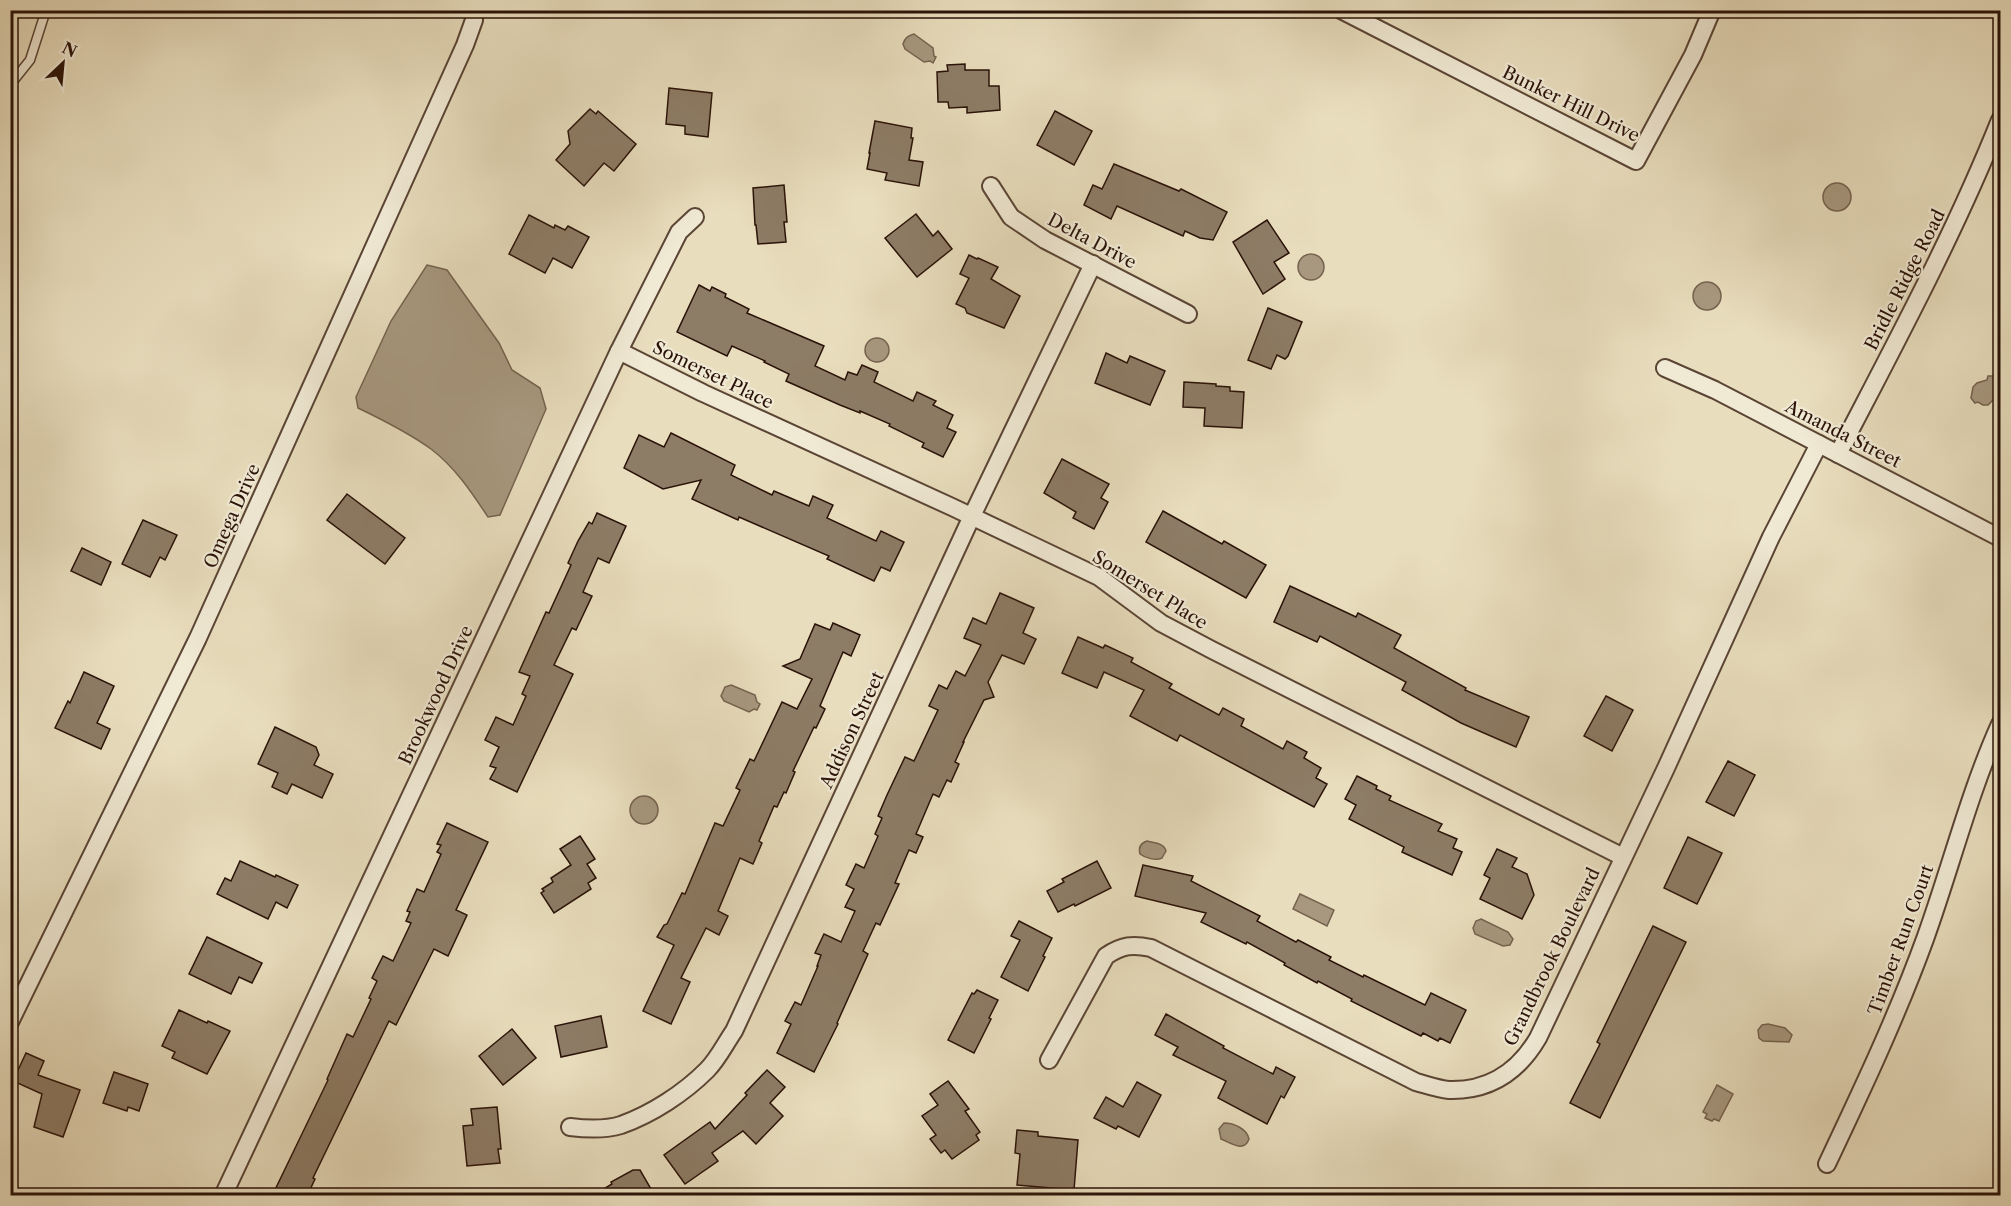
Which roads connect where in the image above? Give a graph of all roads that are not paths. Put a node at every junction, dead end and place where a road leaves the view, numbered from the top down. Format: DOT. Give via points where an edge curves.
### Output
graph roads {
  1 [pos="46,10"];
  2 [pos="1341,10"];
  3 [pos="1712,10"];
  4 [pos="474,20"];
  5 [pos="10,85"];
  6 [pos="2001,120"];
  7 [pos="991,186"];
  8 [pos="695,217"];
  9 [pos="1093,264"];
  10 [pos="1188,314"];
  11 [pos="619,351"];
  12 [pos="1665,368"];
  13 [pos="1819,444"];
  14 [pos="1838,454"];
  15 [pos="972,516"];
  16 [pos="2001,538"];
  17 [pos="2001,724"];
  18 [pos="1623,857"];
  19 [pos="10,1022"];
  20 [pos="1049,1060"];
  21 [pos="570,1126"];
  22 [pos="1827,1164"];
  23 [pos="223,1196"];
  1 -- 5 [label="lane" via="30,60"];
  2 -- 3 [label="street, Bunker Hill Drive" via="1636,160"];
  4 -- 19 [label="street, Omega Drive" via="198,638"];
  6 -- 14 [label="street, Bridle Ridge Road" via="1978,177"];
  7 -- 9 [label="street, Delta Drive" via="1011,217 1045,240"];
  8 -- 11 [label="street, Brookwood Drive" via="679,232"];
  9 -- 10 [label="street, Delta Drive"];
  9 -- 15 [label="street, Addison Street"];
  11 -- 15 [label="street, Somerset Place"];
  11 -- 23 [label="street, Brookwood Drive"];
  12 -- 13 [label="street, Amanda Street"];
  13 -- 14 [label="street, Amanda Street"];
  13 -- 18 [label="street, Grandbrook Boulevard" via="1771,537"];
  14 -- 16 [label="street, Amanda Street"];
  15 -- 18 [label="street, Somerset Place" via="1099,577 1161,623 1212,651"];
  15 -- 21 [label="street, Addison Street" via="730,1036 709,1068 648,1113 619,1125 586,1129"];
  17 -- 22 [label="street, Timber Run Court" via="1972,795 1926,938"];
  18 -- 20 [label="street, Grandbrook Boulevard" via="1526,1057 1510,1072 1473,1089 1446,1090 1416,1082 1151,948 1137,945 1125,945 1106,956"];
}
